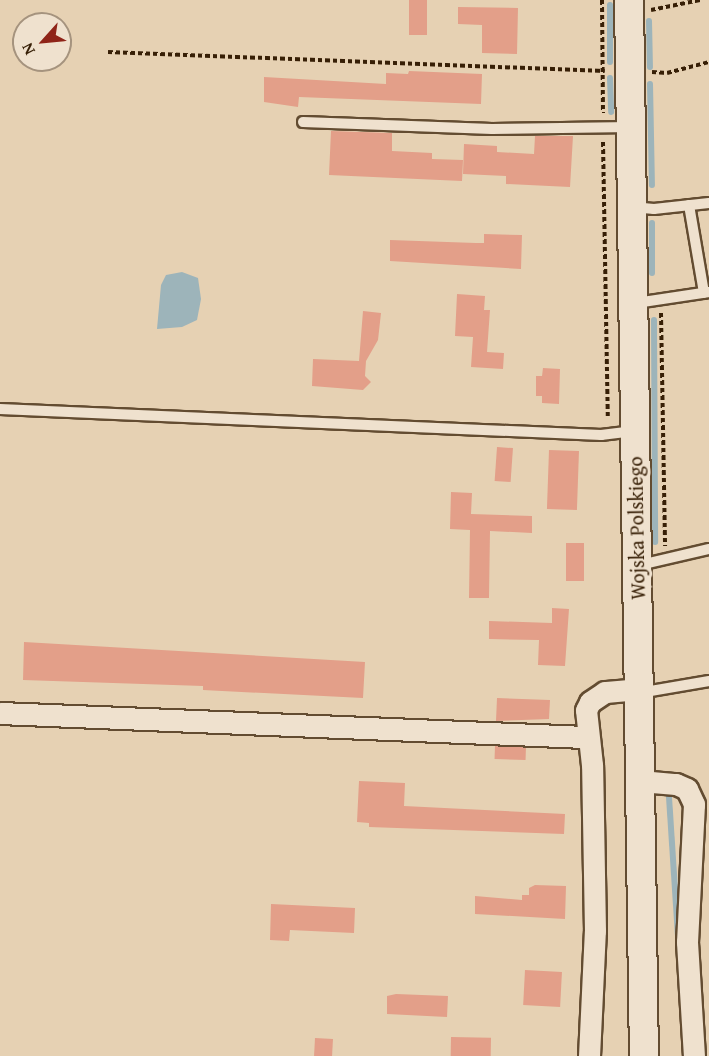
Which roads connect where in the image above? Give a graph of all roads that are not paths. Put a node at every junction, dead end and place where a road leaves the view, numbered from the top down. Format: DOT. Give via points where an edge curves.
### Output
graph roads {
  1 [pos="629,4"];
  2 [pos="303,122"];
  3 [pos="617,127"];
  4 [pos="709,203"];
  5 [pos="689,205"];
  6 [pos="631,207"];
  7 [pos="707,292"];
  8 [pos="632,303"];
  9 [pos="0,409"];
  10 [pos="622,433"];
  11 [pos="709,549"];
  12 [pos="637,565"];
  13 [pos="709,681"];
  14 [pos="639,691"];
  15 [pos="0,713"];
  16 [pos="586,737"];
  17 [pos="640,781"];
  18 [pos="589,1056"];
  19 [pos="644,1056"];
  20 [pos="694,1056"];
  1 -- 3 [label="main road, Wojska Polskiego" via="616,71"];
  2 -- 3 [label="lane" via="492,129"];
  3 -- 6 [label="main road, Wojska Polskiego"];
  4 -- 5 [label="lane"];
  5 -- 6 [label="lane"];
  5 -- 7 [label="lane"];
  6 -- 8 [label="main road, Wojska Polskiego"];
  7 -- 8 [label="lane" via="661,302"];
  8 -- 10 [label="main road, Wojska Polskiego"];
  9 -- 10 [label="lane"];
  10 -- 12 [label="main road, Wojska Polskiego"];
  11 -- 12 [label="lane"];
  12 -- 14 [label="main road, Wojska Polskiego"];
  13 -- 14 [label="lane"];
  14 -- 16 [label="street" via="614,690 597,696 586,710"];
  14 -- 17 [label="main road, Wojska Polskiego"];
  15 -- 16 [label="street"];
  16 -- 18 [label="street" via="592,765 595,931"];
  17 -- 19 [label="main road, Wojska Polskiego"];
  17 -- 20 [label="street" via="676,784 687,789 694,804 687,878"];
}
